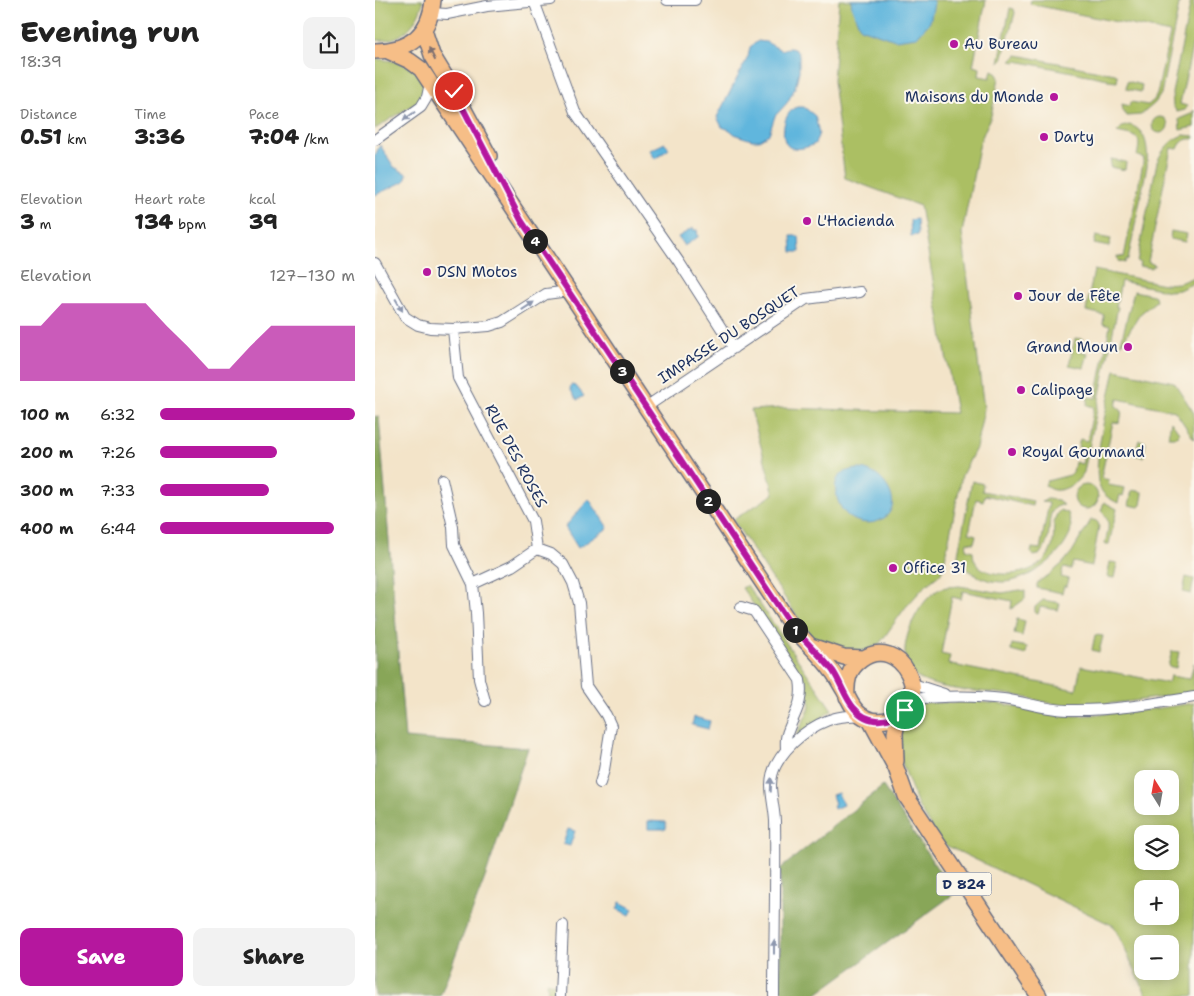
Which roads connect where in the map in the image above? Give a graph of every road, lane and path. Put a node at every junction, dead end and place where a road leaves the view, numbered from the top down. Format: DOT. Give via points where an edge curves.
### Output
graph roads {
  1 [pos="551,0"];
  2 [pos="667,0"];
  3 [pos="695,0"];
  4 [pos="535,1"];
  5 [pos="433,7"];
  6 [pos="424,30"];
  7 [pos="382,51"];
  8 [pos="430,83"];
  9 [pos="375,140"];
  10 [pos="521,220"];
  11 [pos="375,263"];
  12 [pos="569,291"];
  13 [pos="860,292"];
  14 [pos="453,329"];
  15 [pos="734,348"];
  16 [pos="646,407"];
  17 [pos="442,479"];
  18 [pos="537,549"];
  19 [pos="473,584"];
  20 [pos="741,608"];
  21 [pos="810,646"];
  22 [pos="863,658"];
  23 [pos="912,691"];
  24 [pos="949,696"];
  25 [pos="847,697"];
  26 [pos="1194,697"];
  27 [pos="485,701"];
  28 [pos="899,714"];
  29 [pos="866,718"];
  30 [pos="786,750"];
  31 [pos="896,768"];
  32 [pos="600,782"];
  33 [pos="563,925"];
  34 [pos="560,996"];
  35 [pos="774,996"];
  36 [pos="1039,996"];
  1 -- 4 [label="street"];
  2 -- 3 [label="street"];
  4 -- 5 [label="street" via="447,14"];
  4 -- 15 [label="street" via="575,112"];
  5 -- 6 [label="main road"];
  6 -- 7 [label="main road" via="408,44"];
  10 -- 6 [label="main road, one-way" via="489,154 432,55"];
  7 -- 8 [label="main road" via="415,65"];
  8 -- 9 [label="street, one-way" via="421,107"];
  8 -- 10 [label="main road"];
  10 -- 12 [label="main road"];
  11 -- 14 [label="street, one-way" via="405,316 417,325"];
  14 -- 12 [label="street, one-way" via="502,322 545,294"];
  12 -- 16 [label="main road"];
  13 -- 15 [label="street, IMPASSE DU BOSQUET" via="806,299"];
  14 -- 18 [label="street, RUE DES ROSES" via="458,378 533,521"];
  15 -- 16 [label="street, IMPASSE DU BOSQUET"];
  16 -- 21 [label="main road" via="789,622"];
  17 -- 19 [label="street" via="454,545"];
  18 -- 19 [label="street" via="512,566"];
  18 -- 32 [label="street" via="551,554 563,564 579,603 586,686 611,726"];
  19 -- 27 [label="street" via="479,679"];
  20 -- 30 [label="street" via="754,611 800,680 800,706 786,735"];
  21 -- 22 [label="main road" via="843,657"];
  21 -- 25 [label="main road" via="833,671"];
  22 -- 23 [label="main road" via="881,654 897,659 910,673"];
  22 -- 25 [label="main road" via="849,675"];
  23 -- 24 [label="street"];
  23 -- 24 [label="street"];
  23 -- 28 [label="main road" via="905,710"];
  24 -- 26 [label="street" via="1005,699 1040,708 1067,710 1133,707"];
  25 -- 29 [label="main road" via="854,709"];
  28 -- 29 [label="main road" via="885,720"];
  28 -- 31 [label="main road, D 824" via="895,733"];
  29 -- 30 [label="street" via="835,718 816,726"];
  29 -- 31 [label="main road, D 824"];
  35 -- 30 [label="street, one-way" via="775,818 770,788 776,765"];
  31 -- 36 [label="main road, D 824" via="905,796"];
  33 -- 34 [label="street"];
}
